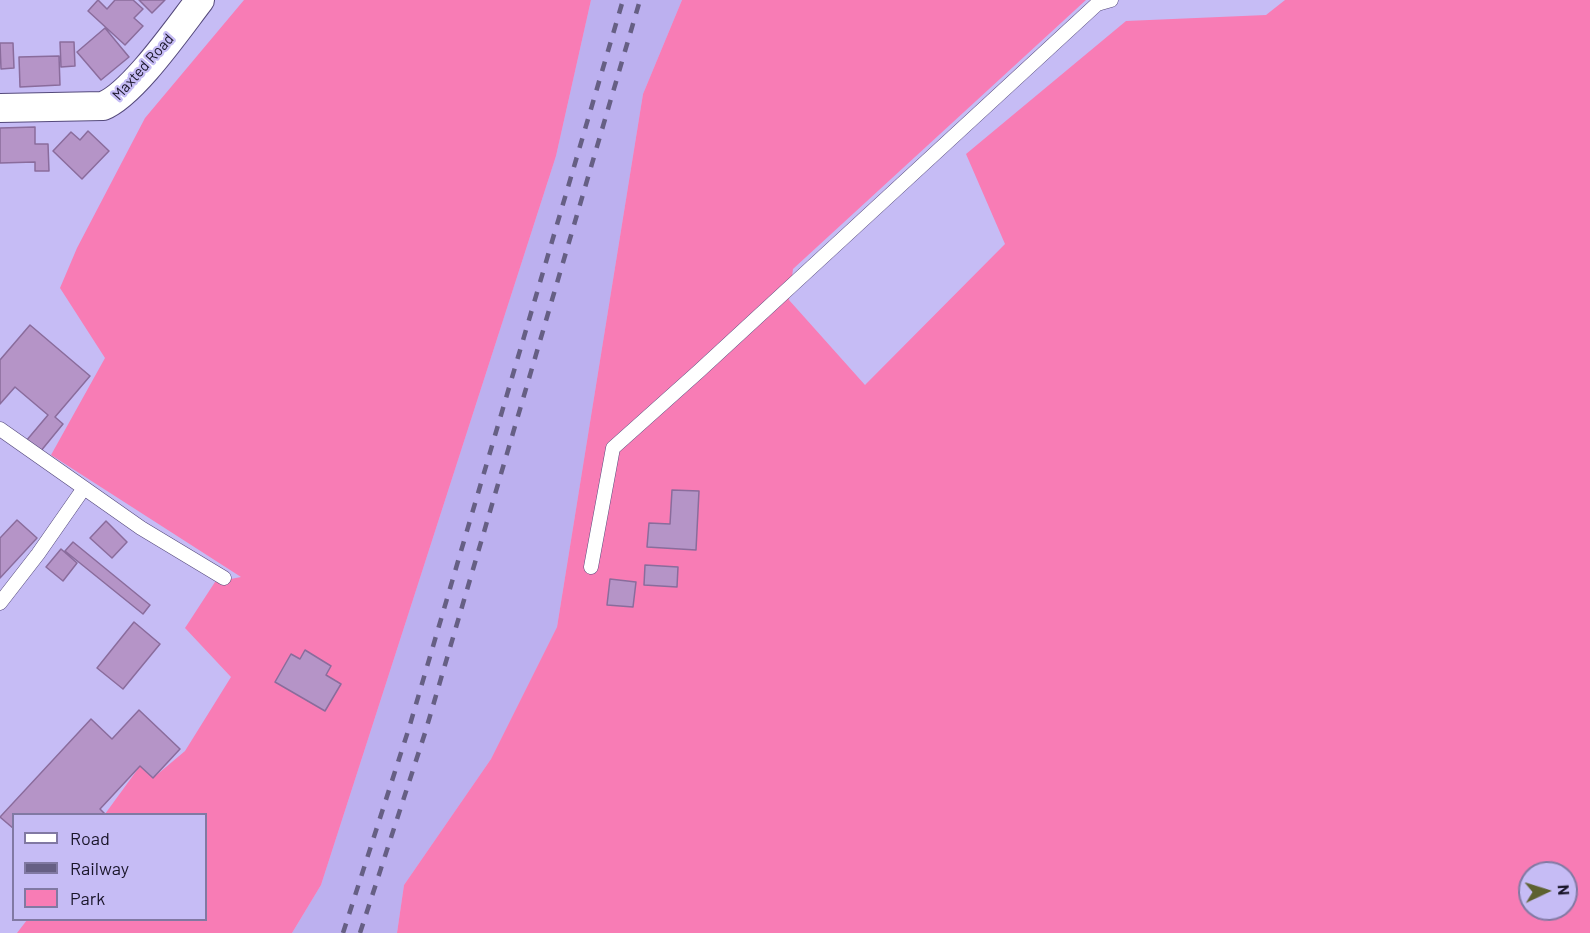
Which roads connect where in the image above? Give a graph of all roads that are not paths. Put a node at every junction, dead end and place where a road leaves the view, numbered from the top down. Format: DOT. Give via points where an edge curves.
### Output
graph roads {
  1 [pos="200,0"];
  2 [pos="1111,0"];
  3 [pos="0,108"];
  4 [pos="0,429"];
  5 [pos="84,488"];
  6 [pos="591,567"];
  7 [pos="224,578"];
  8 [pos="0,603"];
  1 -- 3 [label="street, Maxted Road" via="158,54 113,102 103,106"];
  2 -- 6 [label="lane" via="1097,4 613,448"];
  4 -- 5 [label="lane"];
  5 -- 7 [label="lane"];
  5 -- 8 [label="lane"];
}
